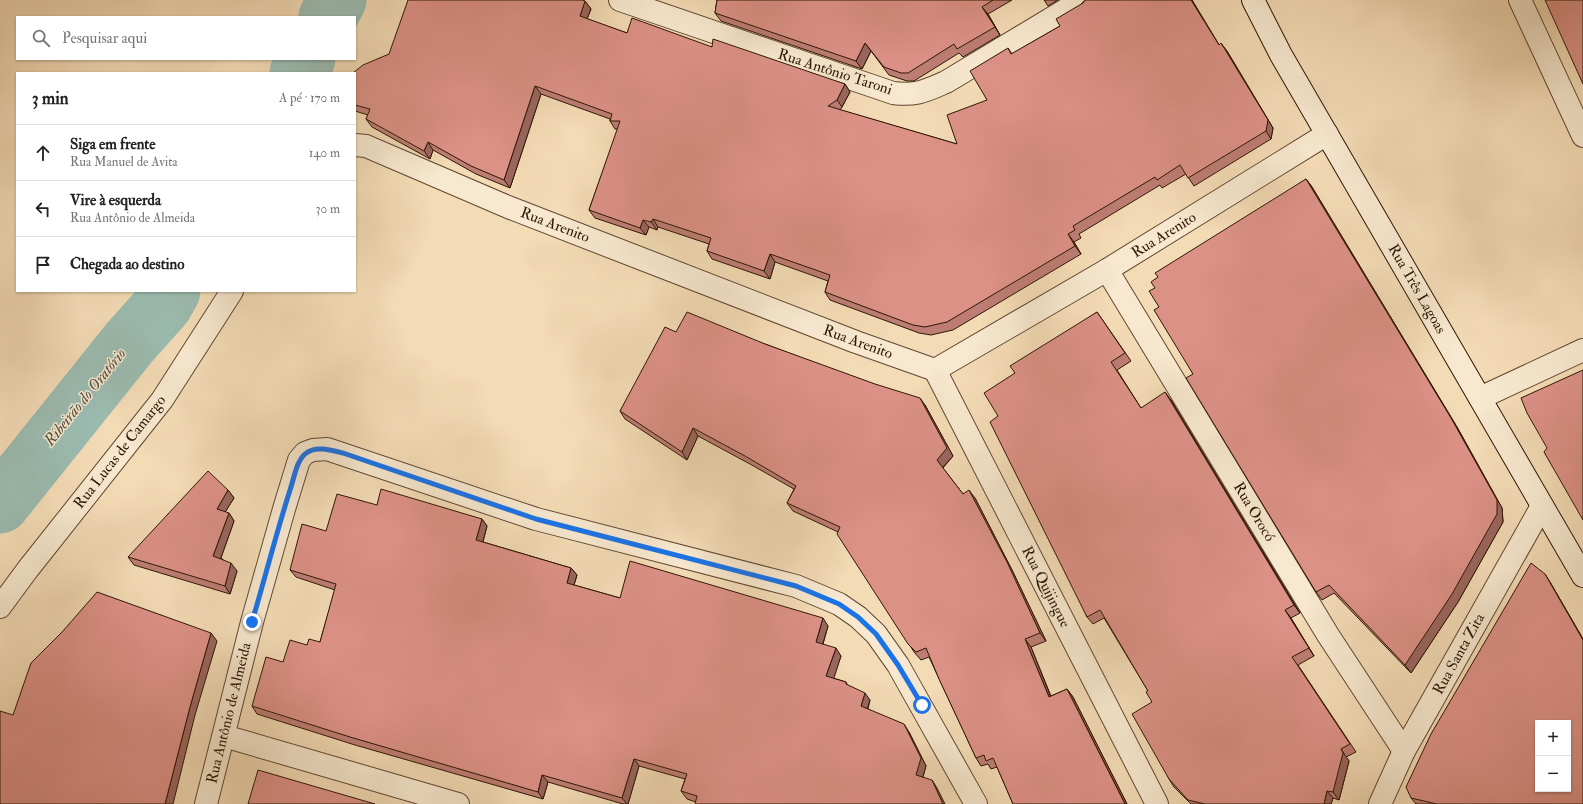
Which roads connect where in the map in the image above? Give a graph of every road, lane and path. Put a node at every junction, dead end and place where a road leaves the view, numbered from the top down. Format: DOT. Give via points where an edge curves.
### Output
graph roads {
  1 [pos="620,0"];
  2 [pos="1082,0"];
  3 [pos="1253,0"];
  4 [pos="1520,0"];
  5 [pos="1327,134"];
  6 [pos="1583,136"];
  7 [pos="356,145"];
  8 [pos="1107,270"];
  9 [pos="231,292"];
  10 [pos="1583,350"];
  11 [pos="935,370"];
  12 [pos="1480,398"];
  13 [pos="1542,506"];
  14 [pos="1577,557"];
  15 [pos="1583,576"];
  16 [pos="0,606"];
  17 [pos="224,736"];
  18 [pos="1404,751"];
  19 [pos="206,804"];
  20 [pos="458,804"];
  21 [pos="976,804"];
  22 [pos="1157,804"];
  23 [pos="1380,804"];
  1 -- 2 [label="street, Rua Antônio Taroni" via="893,93 908,95 946,82"];
  3 -- 5 [label="street, Rua Três Lagoas" via="1281,55"];
  4 -- 6 [label="street"];
  5 -- 8 [label="street, Rua Arenito"];
  5 -- 12 [label="street, Rua Três Lagoas"];
  7 -- 11 [label="street, Rua Arenito" via="366,146 508,207 848,339"];
  8 -- 11 [label="street, Rua Arenito"];
  8 -- 18 [label="street, Rua Orocó" via="1328,635"];
  9 -- 16 [label="street, Rua Lucas de Camargo" via="162,400"];
  10 -- 12 [label="street"];
  11 -- 22 [label="street, Rua Quijingue"];
  12 -- 13 [label="street, Rua Três Lagoas"];
  13 -- 14 [label="street, Rua Três Lagoas"];
  13 -- 18 [label="street, Rua Santa Zita"];
  14 -- 15 [label="street, Rua Três Lagoas"];
  17 -- 19 [label="street, Rua Antônio de Almeida"];
  17 -- 20 [label="street"];
  17 -- 21 [label="street, Rua Antônio de Almeida" via="252,622 299,460 305,453 327,449 536,519 796,586 839,604 876,634 898,665"];
  18 -- 23 [label="street, Rua Santa Zita"];
}
